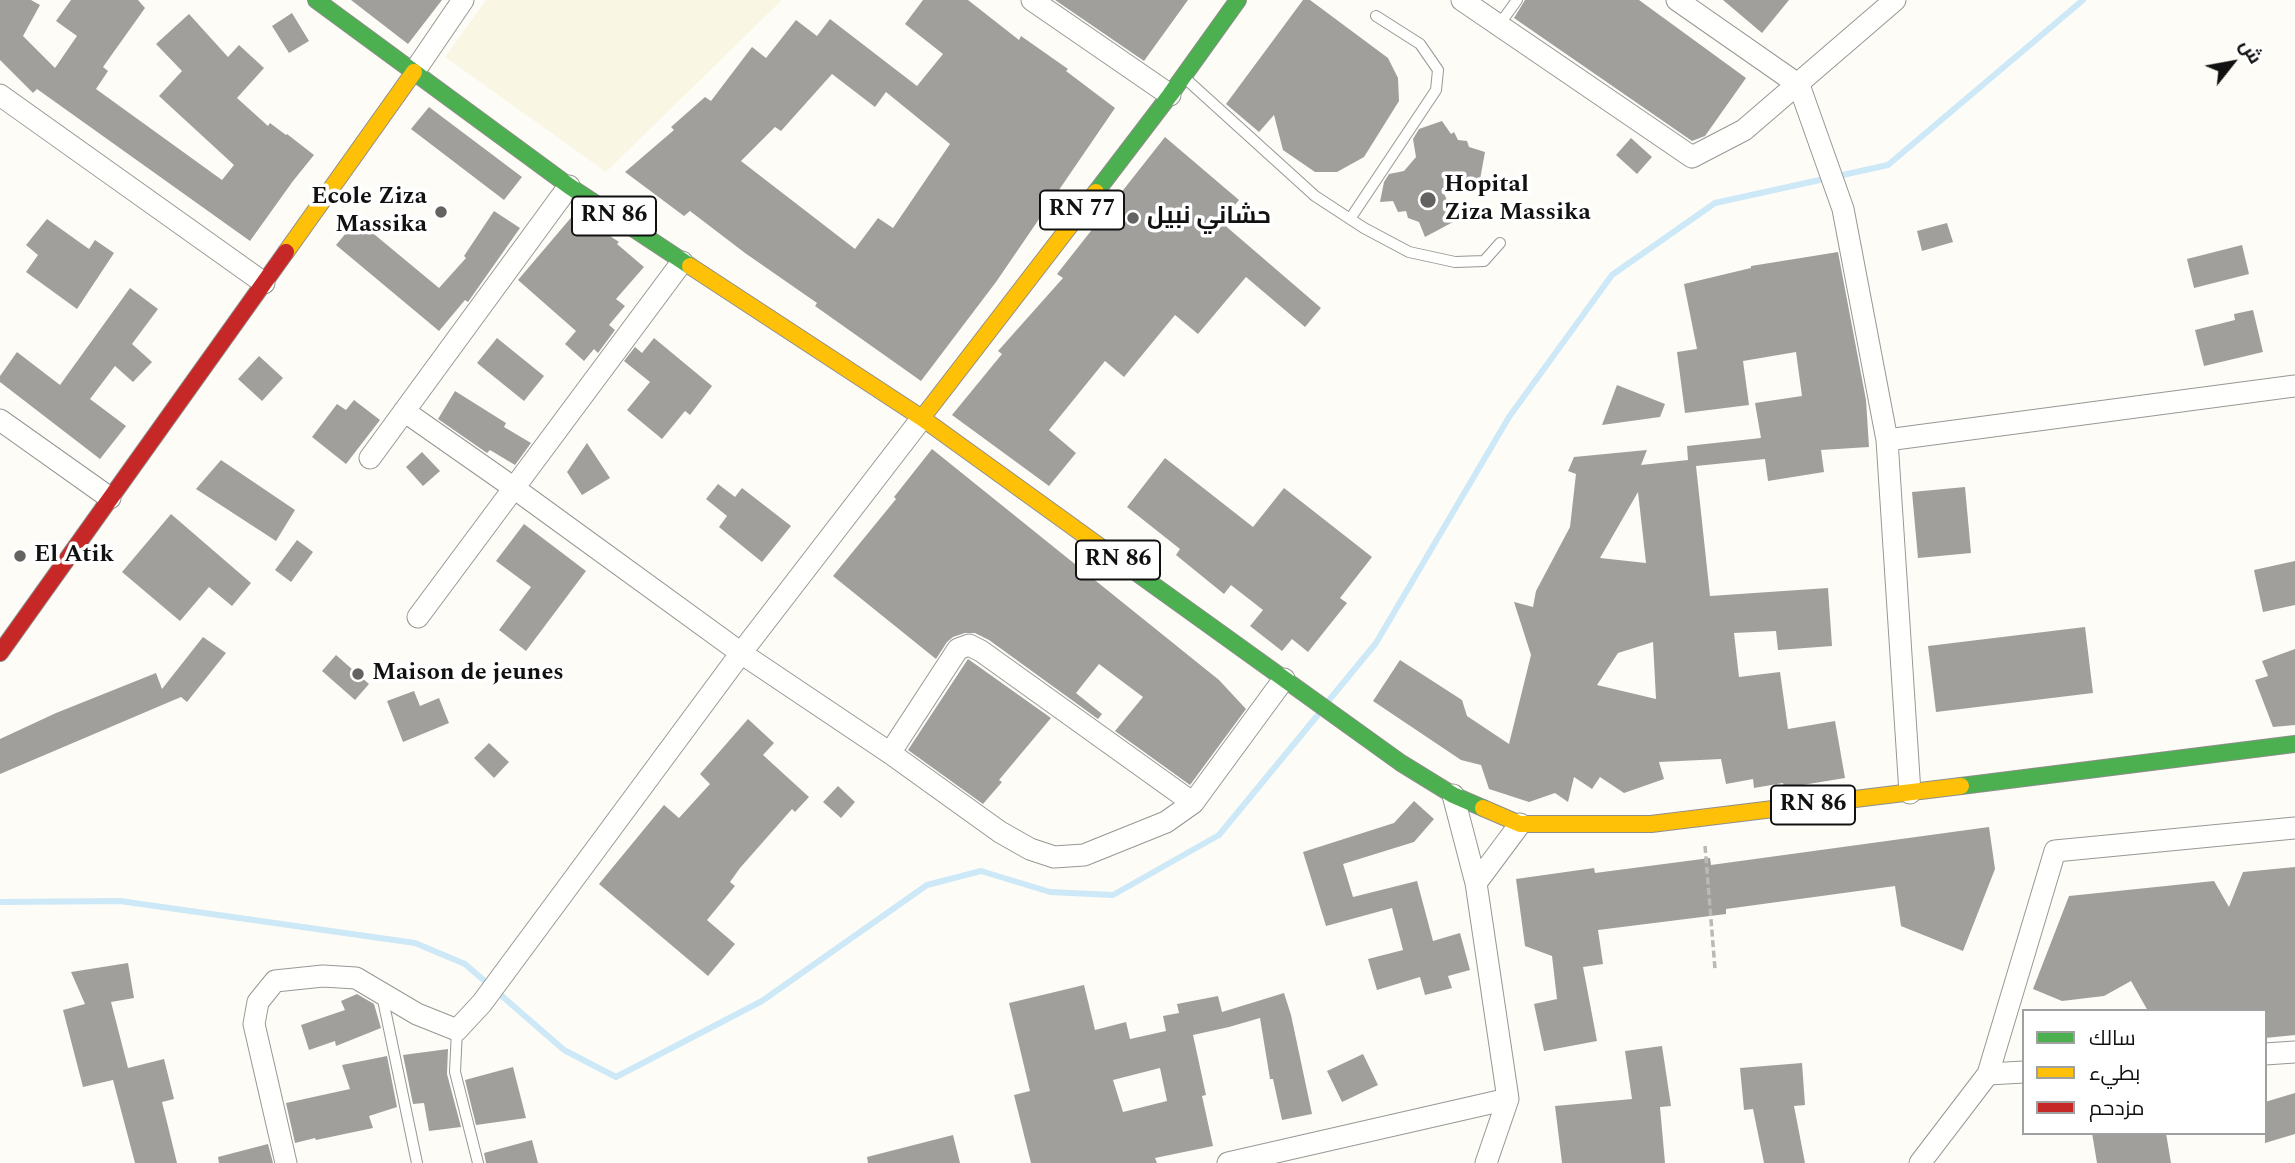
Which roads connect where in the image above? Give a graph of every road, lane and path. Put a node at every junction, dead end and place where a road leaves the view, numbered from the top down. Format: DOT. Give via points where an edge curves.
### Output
graph roads {
  1 [pos="316,0"];
  2 [pos="463,0"];
  3 [pos="1032,0"];
  4 [pos="1238,0"];
  5 [pos="1462,0"];
  6 [pos="1517,0"];
  7 [pos="1677,0"];
  8 [pos="1895,0"];
  9 [pos="1702,7"];
  10 [pos="1376,16"];
  11 [pos="1499,25"];
  12 [pos="414,72"];
  13 [pos="1184,76"];
  14 [pos="1799,85"];
  15 [pos="0,95"];
  16 [pos="1170,95"];
  17 [pos="569,186"];
  18 [pos="1350,219"];
  19 [pos="1500,243"];
  20 [pos="682,262"];
  21 [pos="264,283"];
  22 [pos="2295,386"];
  23 [pos="404,411"];
  24 [pos="922,418"];
  25 [pos="0,420"];
  26 [pos="1887,440"];
  27 [pos="370,458"];
  28 [pos="514,488"];
  29 [pos="110,498"];
  30 [pos="418,617"];
  31 [pos="7,629"];
  32 [pos="0,653"];
  33 [pos="741,653"];
  34 [pos="1284,679"];
  35 [pos="2295,744"];
  36 [pos="890,753"];
  37 [pos="1910,793"];
  38 [pos="1454,795"];
  39 [pos="1193,803"];
  40 [pos="1703,819"];
  41 [pos="1520,824"];
  42 [pos="2295,828"];
  43 [pos="1476,883"];
  44 [pos="1715,970"];
  45 [pos="382,992"];
  46 [pos="457,1030"];
  47 [pos="2295,1052"];
  48 [pos="2267,1054"];
  49 [pos="2022,1072"];
  50 [pos="1988,1074"];
  51 [pos="1508,1099"];
  52 [pos="286,1163"];
  53 [pos="417,1163"];
  54 [pos="478,1163"];
  55 [pos="1228,1163"];
  56 [pos="1486,1163"];
  57 [pos="1920,1163"];
  1 -- 12 [label="main road, RN 86"];
  2 -- 12 [label="street"];
  3 -- 16 [label="street"];
  4 -- 13 [label="main road, RN 77"];
  5 -- 11 [label="street"];
  6 -- 11 [label="lane"];
  7 -- 9 [label="street"];
  8 -- 14 [label="street"];
  9 -- 14 [label="street"];
  10 -- 18 [label="lane" via="1420,44 1438,70 1436,90"];
  11 -- 14 [label="street" via="1692,157 1744,130"];
  12 -- 17 [label="main road, RN 86"];
  12 -- 21 [label="main road"];
  13 -- 16 [label="main road, RN 77"];
  13 -- 18 [label="lane" via="1315,196"];
  14 -- 26 [label="street" via="1843,209"];
  15 -- 21 [label="street"];
  16 -- 24 [label="main road, RN 77"];
  17 -- 20 [label="main road, RN 86"];
  17 -- 23 [label="street"];
  18 -- 19 [label="lane" via="1409,252 1455,262 1484,261"];
  20 -- 24 [label="main road, RN 86"];
  20 -- 28 [label="street"];
  21 -- 29 [label="main road"];
  22 -- 26 [label="street"];
  23 -- 27 [label="street"];
  23 -- 28 [label="street"];
  24 -- 33 [label="street"];
  24 -- 34 [label="main road, RN 86"];
  25 -- 29 [label="street"];
  26 -- 37 [label="street"];
  28 -- 30 [label="street"];
  28 -- 33 [label="street"];
  29 -- 31 [label="main road"];
  31 -- 32 [label="main road"];
  33 -- 36 [label="street"];
  33 -- 46 [label="street" via="515,960"];
  34 -- 38 [label="main road, RN 86" via="1401,764"];
  34 -- 39 [label="street"];
  35 -- 37 [label="main road, RN 86"];
  36 -- 39 [label="street" via="1000,832 1054,857 1084,855 1166,822"];
  36 -- 39 [label="street" via="958,649 969,645"];
  37 -- 40 [label="main road, RN 86"];
  38 -- 41 [label="main road, RN 86"];
  38 -- 43 [label="street"];
  40 -- 41 [label="main road, RN 86" via="1651,824"];
  40 -- 44 [label="path"];
  41 -- 43 [label="street"];
  42 -- 50 [label="street" via="2055,851"];
  43 -- 51 [label="street"];
  45 -- 46 [label="street" via="416,1014"];
  45 -- 52 [label="street" via="356,978 323,976 275,981 258,1002 254,1024"];
  45 -- 53 [label="lane"];
  46 -- 54 [label="lane" via="455,1073"];
  47 -- 48 [label="street"];
  49 -- 50 [label="street"];
  50 -- 57 [label="street"];
  51 -- 55 [label="street"];
  51 -- 56 [label="street"];
}
